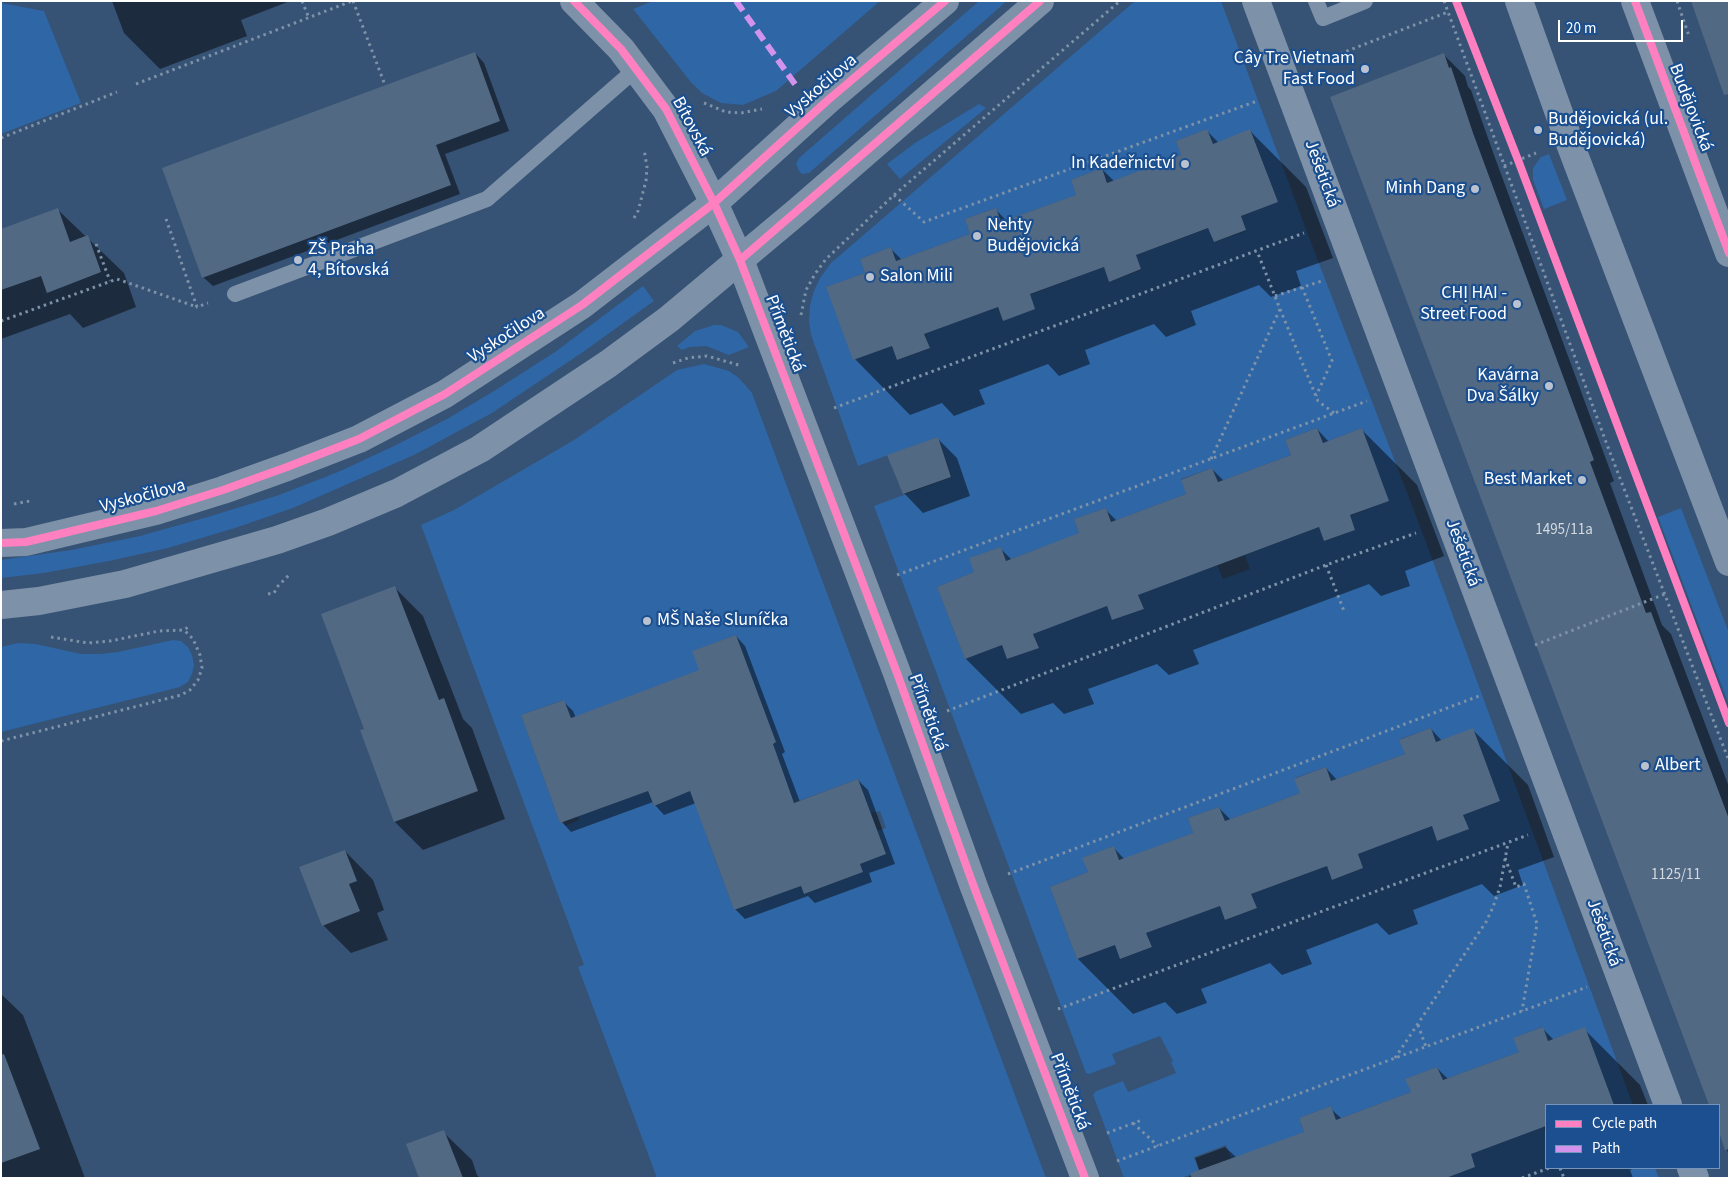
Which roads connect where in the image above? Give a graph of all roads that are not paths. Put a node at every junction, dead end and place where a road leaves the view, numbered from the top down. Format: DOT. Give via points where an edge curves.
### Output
graph roads {
  1 [pos="574,1"];
  2 [pos="945,1"];
  3 [pos="1040,1"];
  4 [pos="1256,1"];
  5 [pos="1316,1"];
  6 [pos="1365,1"];
  7 [pos="1519,1"];
  8 [pos="1634,1"];
  9 [pos="636,69"];
  10 [pos="714,203"];
  11 [pos="1729,253"];
  12 [pos="740,260"];
  13 [pos="234,294"];
  14 [pos="1,543"];
  15 [pos="1729,562"];
  16 [pos="1,605"];
  17 [pos="1668,1104"];
  18 [pos="1085,1178"];
  1 -- 9 [label="street, Bítovská"];
  2 -- 10 [label="street, Vyskočilova"];
  3 -- 12 [label="street"];
  4 -- 17 [label="street, Ješetická"];
  5 -- 6 [label="lane" via="1323,18"];
  7 -- 15 [label="street"];
  8 -- 11 [label="street, Budějovická"];
  9 -- 10 [label="street, Bítovská" via="666,109"];
  9 -- 13 [label="lane" via="487,199"];
  10 -- 12 [label="street, Bítovská"];
  10 -- 14 [label="street, Vyskočilova" via="582,305 445,394 359,439 156,511 26,542"];
  12 -- 16 [label="street" via="608,364 480,449 397,493 277,540 125,584"];
  12 -- 18 [label="street, Přímětická"];
}
